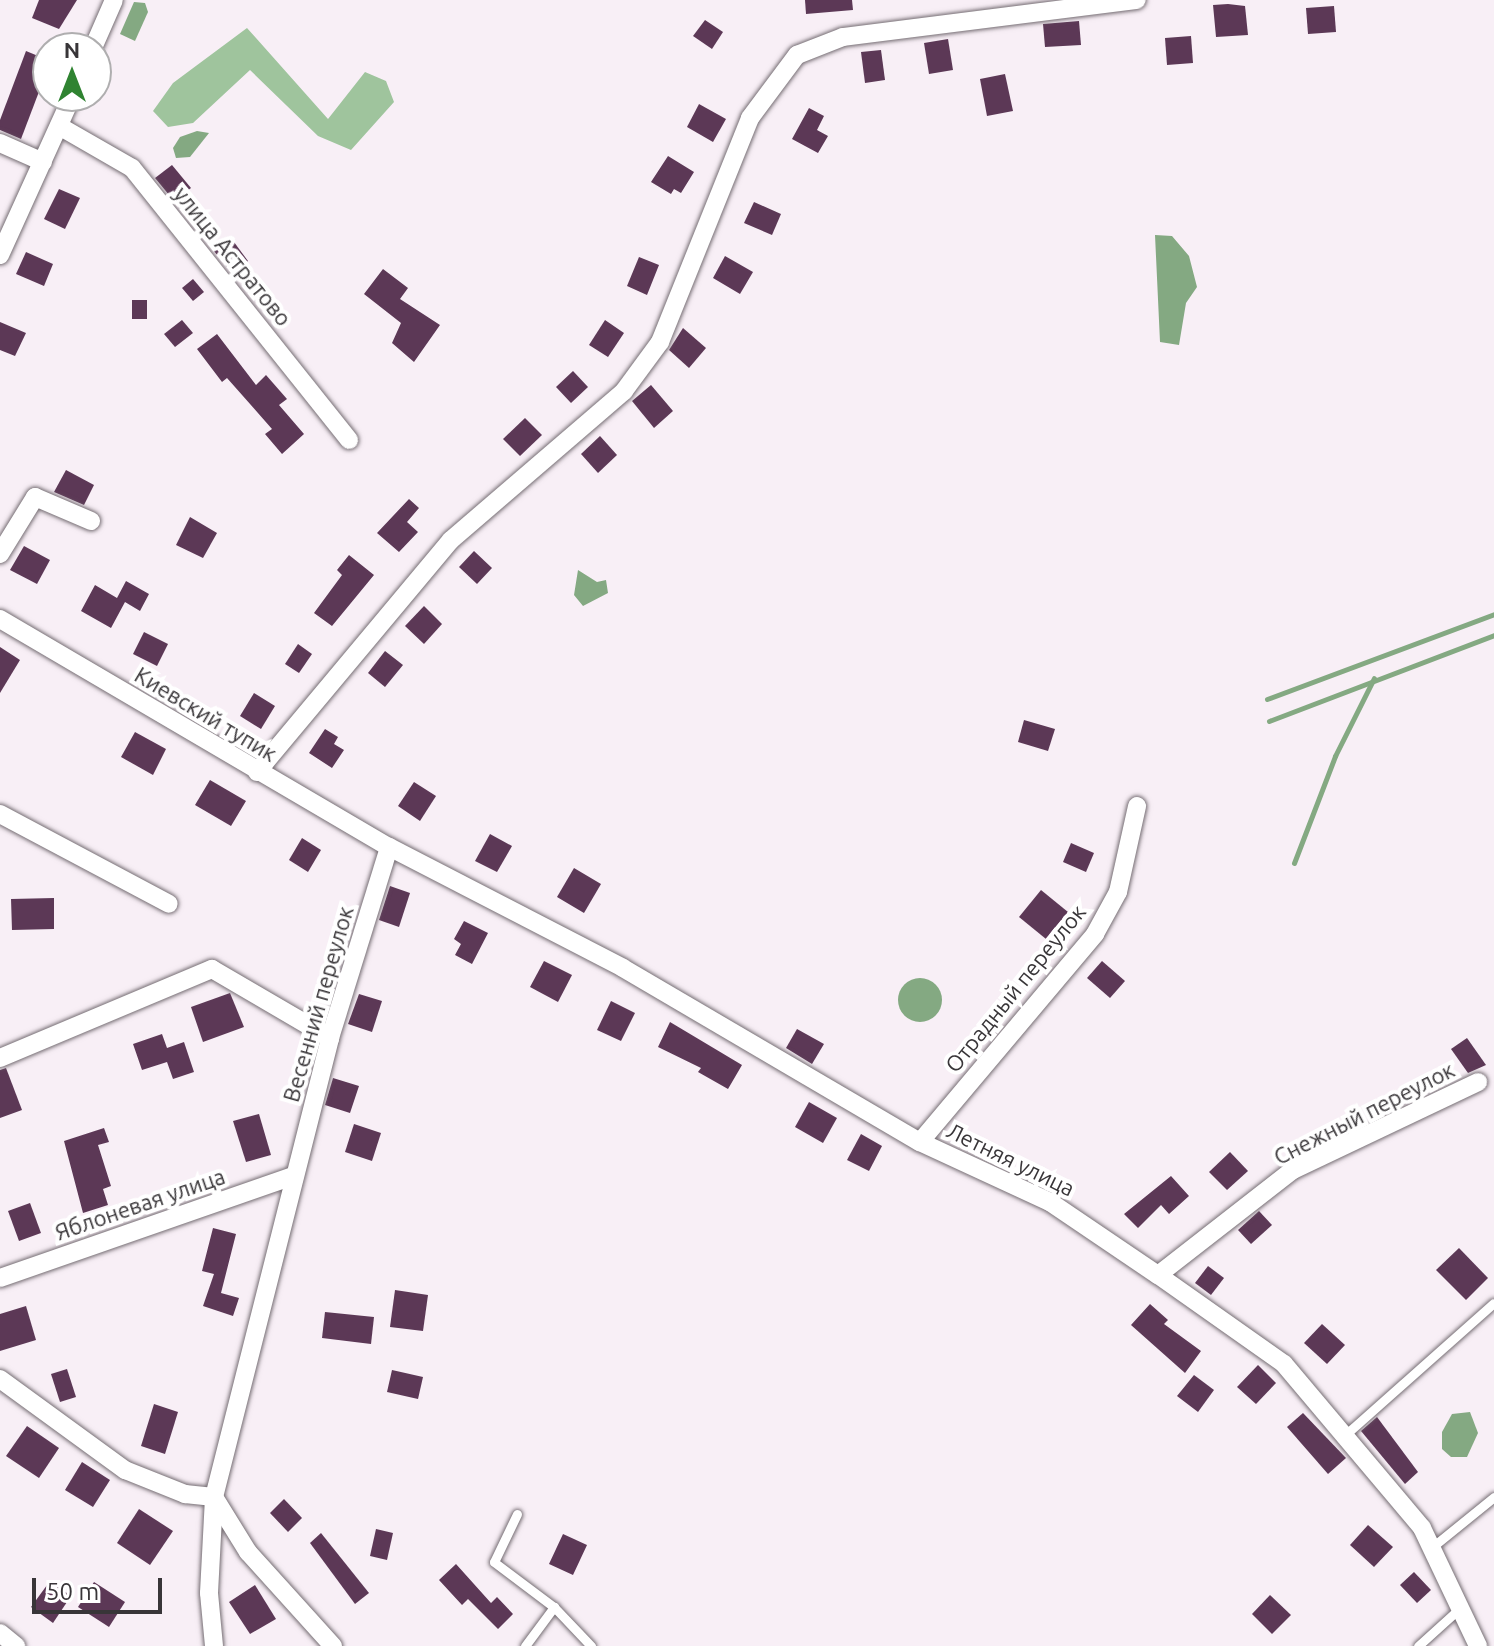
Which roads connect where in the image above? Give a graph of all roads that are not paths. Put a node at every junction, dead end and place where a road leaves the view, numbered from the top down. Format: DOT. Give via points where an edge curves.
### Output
graph roads {
  1 [pos="114,0"];
  2 [pos="1137,0"];
  3 [pos="100,32"];
  4 [pos="65,112"];
  5 [pos="59,126"];
  6 [pos="0,143"];
  7 [pos="43,162"];
  8 [pos="0,255"];
  9 [pos="349,440"];
  10 [pos="91,521"];
  11 [pos="0,554"];
  12 [pos="0,619"];
  13 [pos="257,772"];
  14 [pos="1137,806"];
  15 [pos="0,814"];
  16 [pos="395,850"];
  17 [pos="169,904"];
  18 [pos="330,1038"];
  19 [pos="0,1058"];
  20 [pos="1478,1082"];
  21 [pos="920,1142"];
  22 [pos="295,1175"];
  23 [pos="1158,1275"];
  24 [pos="0,1278"];
  25 [pos="1494,1303"];
  26 [pos="0,1379"];
  27 [pos="1344,1436"];
  28 [pos="214,1497"];
  29 [pos="1494,1497"];
  30 [pos="517,1514"];
  31 [pos="1431,1548"];
  32 [pos="554,1607"];
  33 [pos="1460,1608"];
  34 [pos="0,1633"];
  35 [pos="16,1646"];
  36 [pos="214,1646"];
  37 [pos="333,1646"];
  38 [pos="525,1646"];
  39 [pos="591,1646"];
  40 [pos="1418,1646"];
  41 [pos="1478,1646"];
  1 -- 3 [label="street"];
  2 -- 13 [label="street" via="843,37 797,55 750,118 660,342 624,391 451,540"];
  4 -- 5 [label="street"];
  5 -- 7 [label="street"];
  5 -- 9 [label="street, улица Астратово" via="132,168"];
  6 -- 7 [label="street"];
  7 -- 8 [label="street"];
  10 -- 11 [label="street" via="35,497"];
  12 -- 13 [label="street, Киевский тупик"];
  13 -- 16 [label="street, Киевский тупик"];
  14 -- 21 [label="street, Отрадный переулок" via="1118,892 1095,934"];
  15 -- 17 [label="street"];
  16 -- 18 [label="street, Весенний переулок"];
  16 -- 21 [label="street, Летняя улица" via="623,968"];
  18 -- 19 [label="street" via="212,969"];
  18 -- 22 [label="street, Весенний переулок"];
  20 -- 23 [label="street, Снежный переулок" via="1293,1170"];
  21 -- 23 [label="street, Летняя улица" via="1050,1202"];
  22 -- 24 [label="street, Яблоневая улица"];
  22 -- 28 [label="street, Весенний переулок"];
  23 -- 27 [label="street, Летняя улица" via="1284,1364"];
  25 -- 27 [label="lane"];
  26 -- 28 [label="street" via="125,1470 185,1494"];
  27 -- 31 [label="street, Летняя улица" via="1422,1528"];
  28 -- 36 [label="street, Весенний переулок" via="209,1593"];
  28 -- 37 [label="street" via="248,1552"];
  29 -- 31 [label="lane"];
  30 -- 32 [label="lane" via="494,1562"];
  31 -- 33 [label="street, Летняя улица"];
  32 -- 38 [label="lane"];
  32 -- 39 [label="lane"];
  33 -- 40 [label="lane"];
  33 -- 41 [label="street, Летняя улица"];
  34 -- 35 [label="street"];
}
